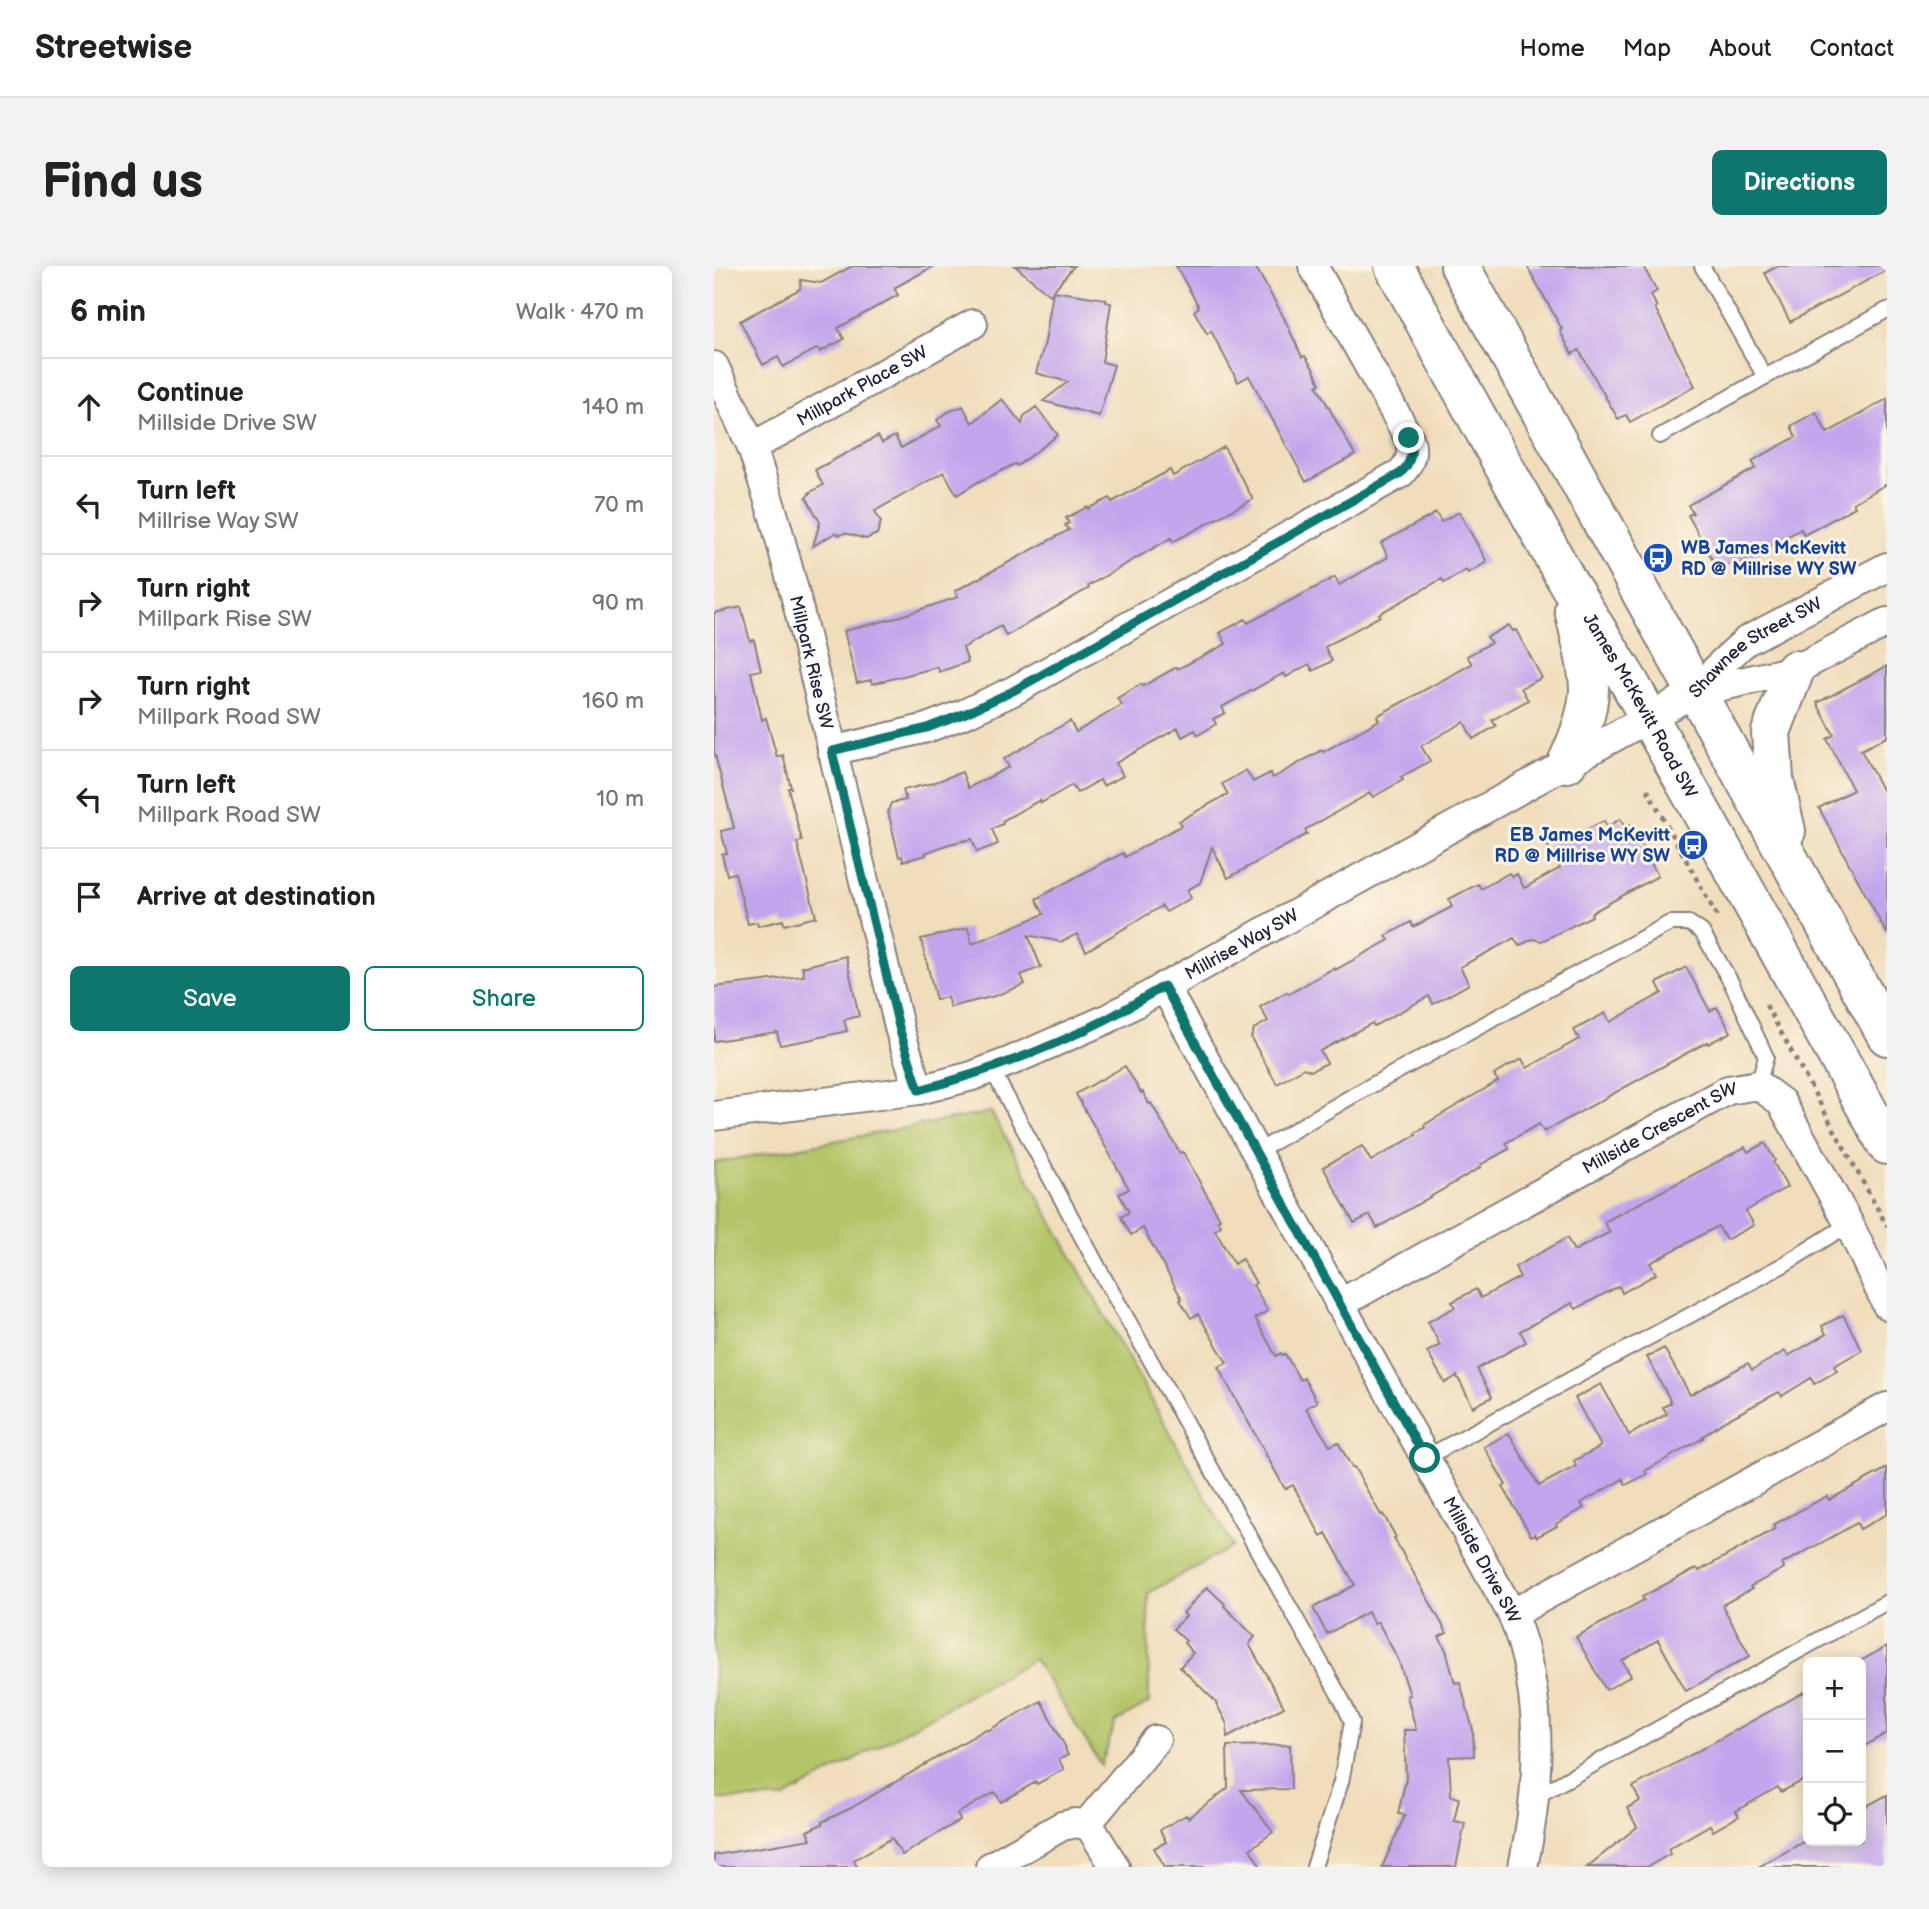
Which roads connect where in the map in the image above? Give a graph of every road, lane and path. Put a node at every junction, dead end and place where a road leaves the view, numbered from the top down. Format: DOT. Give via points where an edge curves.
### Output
graph roads {
  1 [pos="1313,266"];
  2 [pos="1394,266"];
  3 [pos="1460,266"];
  4 [pos="1702,266"];
  5 [pos="1887,310"];
  6 [pos="973,324"];
  7 [pos="714,366"];
  8 [pos="1765,377"];
  9 [pos="1660,436"];
  10 [pos="752,447"];
  11 [pos="1887,567"];
  12 [pos="1569,583"];
  13 [pos="1887,622"];
  14 [pos="1795,670"];
  15 [pos="1695,692"];
  16 [pos="1649,717"];
  17 [pos="832,751"];
  18 [pos="1567,763"];
  19 [pos="1797,877"];
  20 [pos="1164,986"];
  21 [pos="1887,1036"];
  22 [pos="991,1068"];
  23 [pos="1758,1085"];
  24 [pos="919,1090"];
  25 [pos="714,1116"];
  26 [pos="1887,1145"];
  27 [pos="1255,1153"];
  28 [pos="1849,1224"];
  29 [pos="1339,1304"];
  30 [pos="1887,1304"];
  31 [pos="1887,1407"];
  32 [pos="1425,1458"];
  33 [pos="1887,1602"];
  34 [pos="1512,1614"];
  35 [pos="1156,1740"];
  36 [pos="1535,1797"];
  37 [pos="1086,1825"];
  38 [pos="990,1867"];
  39 [pos="1115,1867"];
  40 [pos="1314,1867"];
  41 [pos="1523,1867"];
  1 -- 17 [label="street" via="1409,438 1412,457 1408,466 1013,691 927,728"];
  2 -- 12 [label="main road, James McKevitt Road SW"];
  3 -- 15 [label="main road"];
  4 -- 8 [label="lane"];
  5 -- 8 [label="lane"];
  6 -- 10 [label="street, Millpark Place SW"];
  7 -- 10 [label="street, Millpark Rise SW"];
  8 -- 9 [label="lane"];
  10 -- 17 [label="street, Millpark Rise SW" via="775,520"];
  11 -- 15 [label="street, Shawnee Street SW" via="1746,641"];
  12 -- 16 [label="main road, James McKevitt Road SW"];
  12 -- 18 [label="main road" via="1589,691 1578,739"];
  13 -- 14 [label="street, Shawnee Street SW"];
  14 -- 15 [label="street, Shawnee Street SW"];
  14 -- 19 [label="main road" via="1771,732 1774,779"];
  15 -- 16 [label="street, Millrise Way SW"];
  15 -- 19 [label="main road"];
  16 -- 18 [label="street, Millrise Way SW"];
  16 -- 26 [label="main road, James McKevitt Road SW"];
  17 -- 24 [label="street, Millpark Rise SW" via="900,1031"];
  18 -- 20 [label="street, Millrise Way SW"];
  19 -- 21 [label="main road"];
  20 -- 22 [label="street, Millrise Way SW" via="1107,1019"];
  20 -- 27 [label="street, Millside Drive SW"];
  22 -- 24 [label="street, Millrise Way SW"];
  22 -- 40 [label="lane" via="1352,1722 1341,1782"];
  23 -- 27 [label="lane" via="1766,1057 1731,984 1702,932 1689,923 1670,923"];
  23 -- 28 [label="street, Millside Crescent SW" via="1781,1102"];
  23 -- 29 [label="street, Millside Crescent SW" via="1728,1090"];
  24 -- 25 [label="street, Millrise Way SW"];
  27 -- 29 [label="street, Millside Drive SW"];
  28 -- 30 [label="street, Millside Crescent SW"];
  28 -- 32 [label="lane" via="1783,1265"];
  29 -- 32 [label="street, Millside Drive SW"];
  31 -- 34 [label="street"];
  32 -- 34 [label="street, Millside Drive SW"];
  33 -- 36 [label="lane"];
  34 -- 36 [label="street, Millside Drive SW" via="1531,1675 1538,1740"];
  35 -- 37 [label="street"];
  36 -- 41 [label="street, Millside Drive SW"];
  37 -- 38 [label="street" via="1062,1826"];
  37 -- 39 [label="street"];
}
